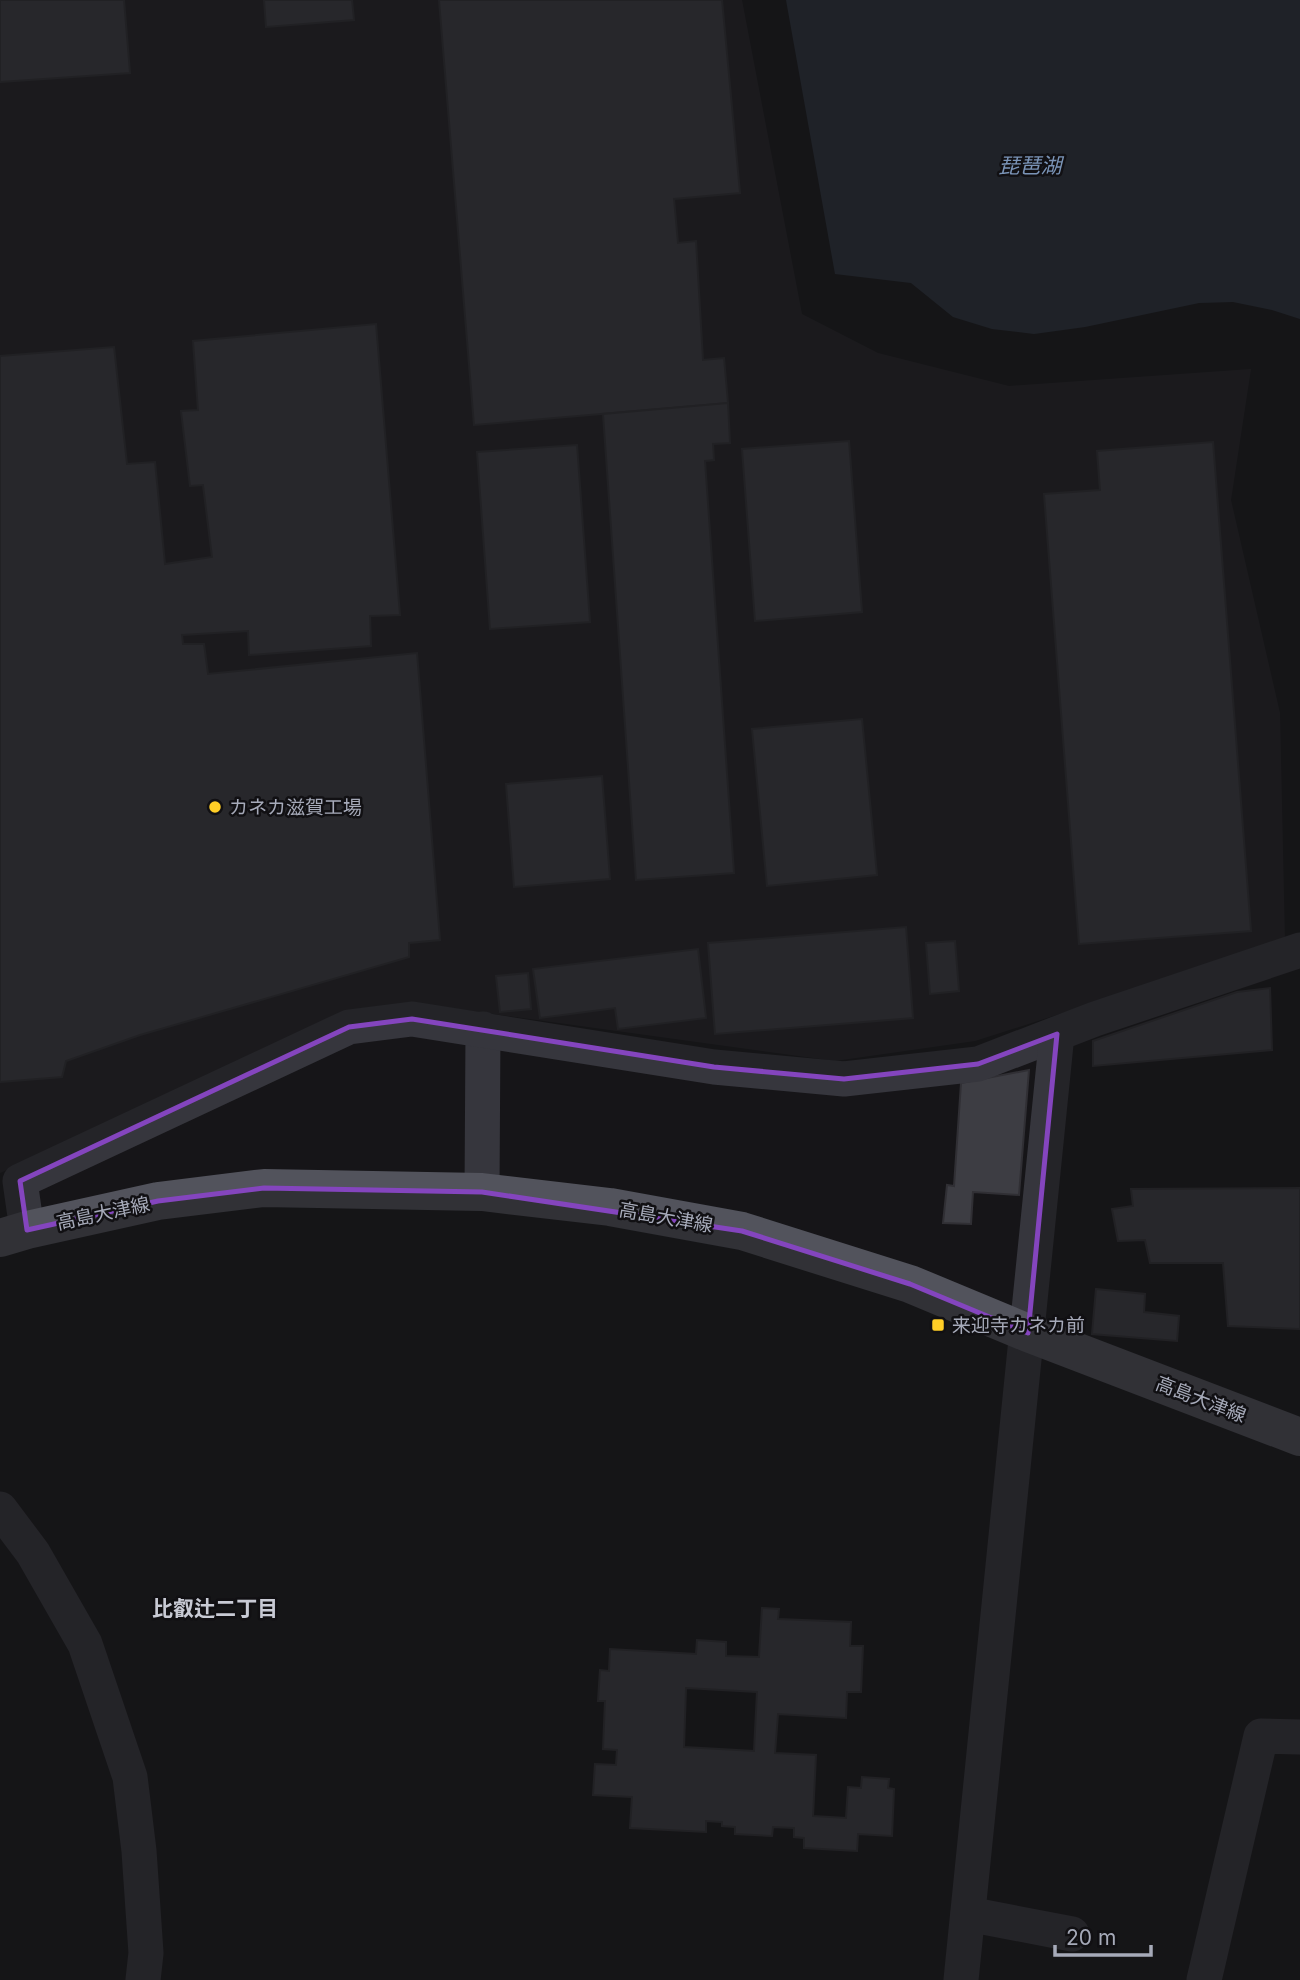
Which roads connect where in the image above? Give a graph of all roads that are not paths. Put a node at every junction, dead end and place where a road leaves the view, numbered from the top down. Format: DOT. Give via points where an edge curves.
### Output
graph roads {
  1 [pos="1300,950"];
  2 [pos="483,1029"];
  3 [pos="1057,1034"];
  4 [pos="482,1192"];
  5 [pos="14,1234"];
  6 [pos="1028,1333"];
  7 [pos="1300,1437"];
  8 [pos="0,1509"];
  9 [pos="1300,1738"];
  10 [pos="968,1914"];
  11 [pos="1072,1934"];
  12 [pos="143,1980"];
  13 [pos="961,1980"];
  14 [pos="1204,1980"];
  1 -- 3 [label="street"];
  2 -- 3 [label="street" via="714,1067 844,1079 978,1064"];
  2 -- 4 [label="street"];
  2 -- 5 [label="street" via="412,1019 349,1027 20,1181"];
  3 -- 6 [label="street"];
  4 -- 5 [label="main road, 高島大津線" via="264,1188 159,1202"];
  4 -- 6 [label="main road, 高島大津線" via="610,1207 742,1231 910,1284"];
  6 -- 7 [label="main road, 高島大津線"];
  6 -- 10 [label="street"];
  8 -- 12 [label="street" via="33,1553 85,1644 130,1777 146,1953"];
  9 -- 14 [label="street" via="1261,1736"];
  10 -- 11 [label="street"];
  10 -- 13 [label="street"];
}
